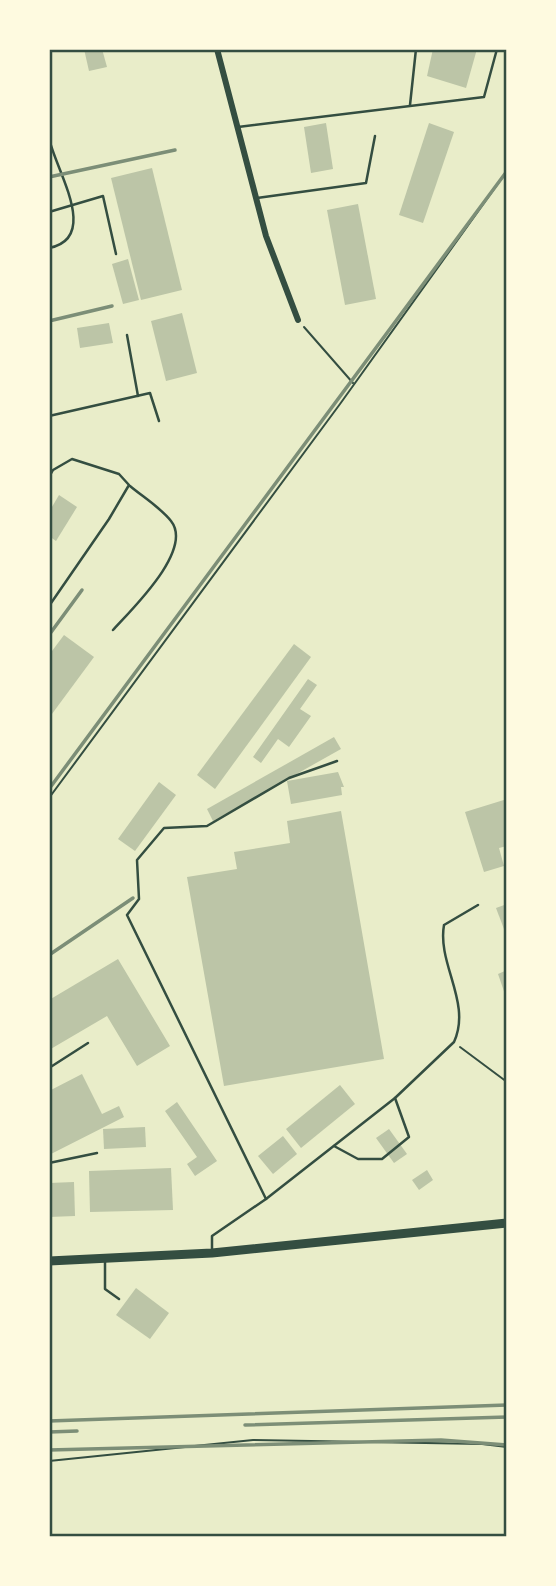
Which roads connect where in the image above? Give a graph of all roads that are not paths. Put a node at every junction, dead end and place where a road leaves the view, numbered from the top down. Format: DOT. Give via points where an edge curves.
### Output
graph roads {
  1 [pos="217,49"];
  2 [pos="416,49"];
  3 [pos="497,49"];
  4 [pos="410,106"];
  5 [pos="237,127"];
  6 [pos="375,136"];
  7 [pos="49,138"];
  8 [pos="51,150"];
  9 [pos="256,198"];
  10 [pos="72,206"];
  11 [pos="49,212"];
  12 [pos="49,248"];
  13 [pos="116,254"];
  14 [pos="298,320"];
  15 [pos="127,335"];
  16 [pos="138,396"];
  17 [pos="49,416"];
  18 [pos="159,421"];
  19 [pos="49,477"];
  20 [pos="129,485"];
  21 [pos="49,606"];
  22 [pos="113,630"];
  23 [pos="337,761"];
  24 [pos="478,905"];
  25 [pos="88,1043"];
  26 [pos="49,1069"];
  27 [pos="395,1098"];
  28 [pos="334,1146"];
  29 [pos="97,1153"];
  30 [pos="49,1163"];
  31 [pos="266,1199"];
  32 [pos="507,1223"];
  33 [pos="212,1253"];
  34 [pos="105,1258"];
  35 [pos="49,1261"];
  36 [pos="119,1299"];
  1 -- 5 [label="street"];
  2 -- 4 [label="lane"];
  3 -- 4 [label="lane" via="484,97"];
  4 -- 5 [label="lane"];
  5 -- 9 [label="street"];
  6 -- 9 [label="lane" via="366,183"];
  7 -- 8 [label="lane"];
  8 -- 10 [label="lane"];
  9 -- 14 [label="street"];
  10 -- 11 [label="lane"];
  10 -- 12 [label="lane" via="73,231 61,246"];
  10 -- 13 [label="lane" via="103,196"];
  15 -- 16 [label="lane"];
  16 -- 17 [label="lane"];
  16 -- 18 [label="lane" via="150,393"];
  19 -- 20 [label="lane" via="72,459 119,474"];
  20 -- 21 [label="lane"];
  20 -- 22 [label="lane" via="173,523 176,537 166,567"];
  23 -- 31 [label="lane" via="289,778 207,826 164,828 137,860 139,899 127,915"];
  24 -- 27 [label="lane" via="444,925 442,940 457,990 459,1032"];
  25 -- 26 [label="lane"];
  27 -- 28 [label="lane"];
  27 -- 28 [label="lane" via="409,1137 382,1159 358,1159"];
  28 -- 31 [label="lane"];
  29 -- 30 [label="lane"];
  31 -- 33 [label="lane" via="212,1236"];
  32 -- 33 [label="main road"];
  33 -- 34 [label="main road"];
  34 -- 35 [label="main road"];
  34 -- 36 [label="lane" via="106,1289"];
}
